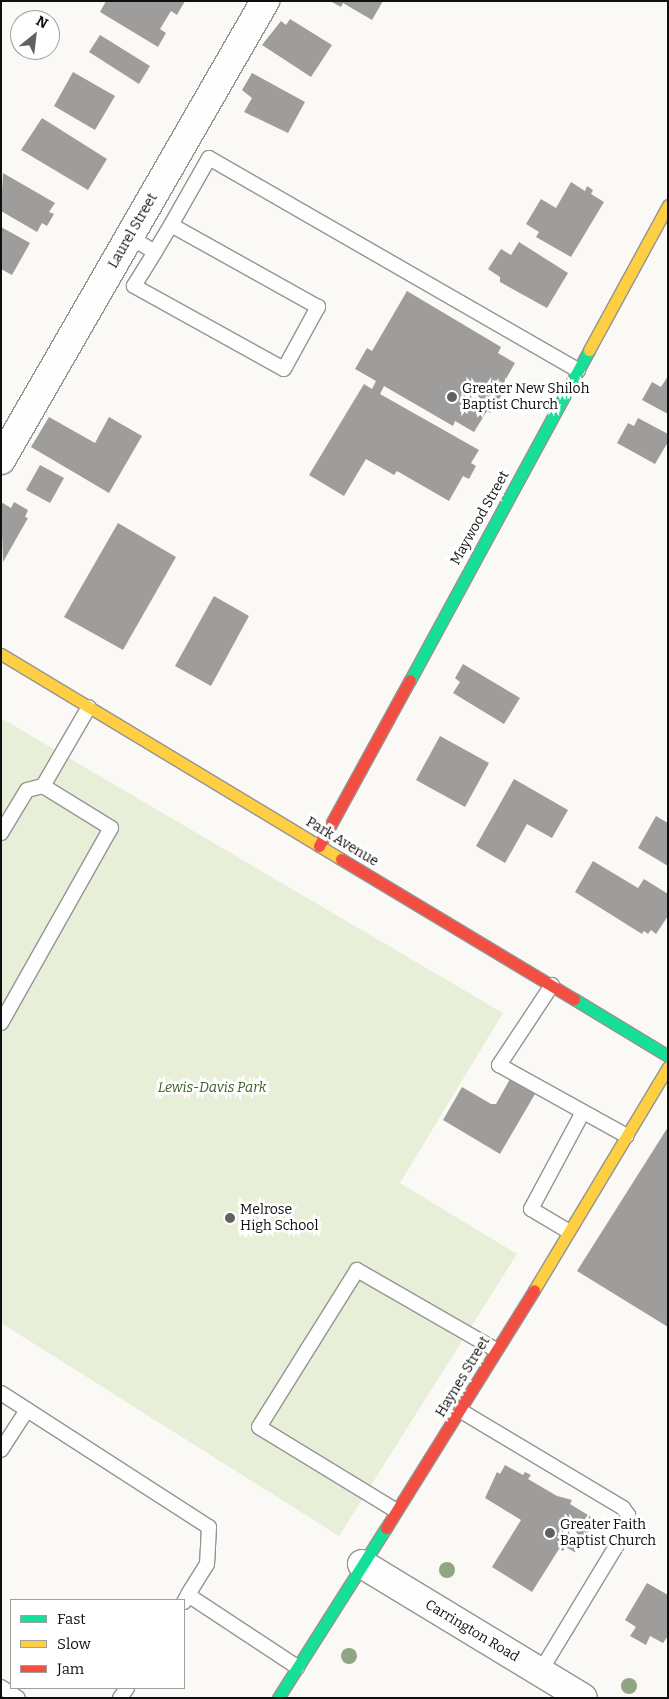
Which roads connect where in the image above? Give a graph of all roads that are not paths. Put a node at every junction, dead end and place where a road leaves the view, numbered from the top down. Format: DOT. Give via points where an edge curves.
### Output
graph roads {
  1 [pos="265,1"];
  2 [pos="668,205"];
  3 [pos="171,225"];
  4 [pos="130,237"];
  5 [pos="155,252"];
  6 [pos="578,370"];
  7 [pos="1,460"];
  8 [pos="1,654"];
  9 [pos="89,707"];
  10 [pos="43,786"];
  11 [pos="1,833"];
  12 [pos="319,846"];
  13 [pos="552,985"];
  14 [pos="1,1023"];
  15 [pos="668,1056"];
  16 [pos="668,1067"];
  17 [pos="583,1112"];
  18 [pos="627,1136"];
  19 [pos="568,1231"];
  20 [pos="496,1350"];
  21 [pos="1,1393"];
  22 [pos="27,1410"];
  23 [pos="461,1411"];
  24 [pos="1,1450"];
  25 [pos="395,1510"];
  26 [pos="362,1564"];
  27 [pos="186,1598"];
  28 [pos="297,1667"];
  29 [pos="540,1672"];
  30 [pos="1,1686"];
  31 [pos="18,1698"];
  32 [pos="278,1698"];
  33 [pos="583,1698"];
  1 -- 4 [label="street, Laurel Street"];
  2 -- 6 [label="street, Maywood Street"];
  3 -- 5 [label="lane"];
  3 -- 5 [label="lane" via="318,306 284,369 134,286"];
  3 -- 6 [label="lane" via="210,158"];
  4 -- 5 [label="lane"];
  4 -- 7 [label="street, Laurel Street"];
  6 -- 12 [label="street, Maywood Street"];
  8 -- 9 [label="street, Park Avenue"];
  9 -- 10 [label="lane"];
  9 -- 12 [label="street, Park Avenue"];
  10 -- 11 [label="lane" via="27,790"];
  10 -- 14 [label="lane" via="111,828"];
  12 -- 13 [label="street, Park Avenue"];
  13 -- 15 [label="street, Park Avenue"];
  13 -- 17 [label="lane" via="499,1065"];
  16 -- 18 [label="street, Haynes Street"];
  17 -- 18 [label="lane"];
  17 -- 19 [label="lane" via="531,1209"];
  18 -- 19 [label="street, Haynes Street"];
  19 -- 20 [label="street, Haynes Street"];
  20 -- 23 [label="street, Haynes Street"];
  20 -- 25 [label="lane" via="357,1270 259,1426"];
  21 -- 22 [label="lane"];
  22 -- 24 [label="lane"];
  22 -- 27 [label="lane" via="208,1527 207,1564"];
  23 -- 25 [label="street, Haynes Street"];
  23 -- 29 [label="lane" via="623,1508 628,1515 629,1525"];
  25 -- 26 [label="street, Haynes Street"];
  26 -- 28 [label="street, Haynes Street"];
  26 -- 29 [label="street, Carrington Road"];
  27 -- 28 [label="lane"];
  28 -- 32 [label="street, Haynes Street"];
  29 -- 33 [label="street, Carrington Road"];
  30 -- 31 [label="lane"];
}
